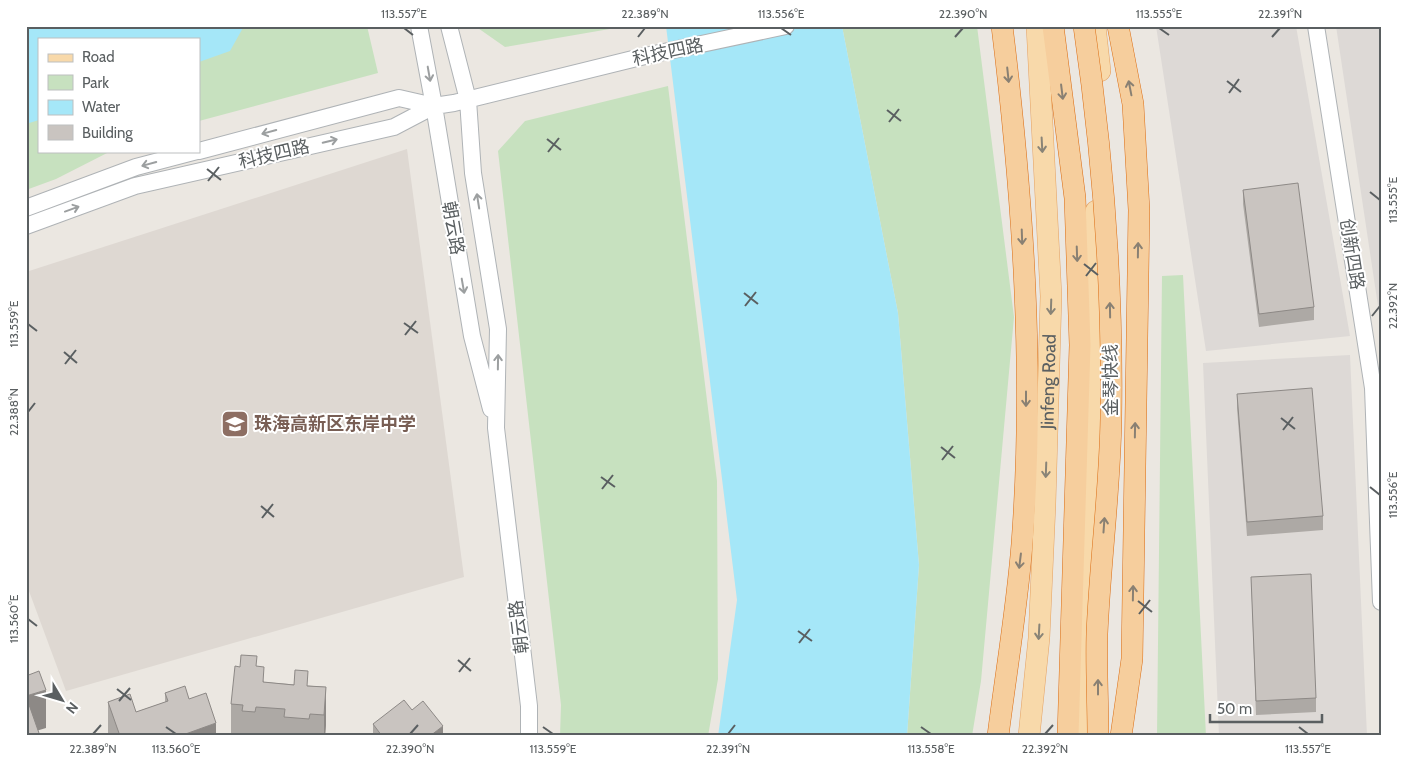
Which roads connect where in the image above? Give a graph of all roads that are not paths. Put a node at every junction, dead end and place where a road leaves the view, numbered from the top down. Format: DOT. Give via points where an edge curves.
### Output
graph roads {
  1 [pos="419,26"];
  2 [pos="449,26"];
  3 [pos="786,26"];
  4 [pos="1002,26"];
  5 [pos="1037,26"];
  6 [pos="1053,26"];
  7 [pos="1084,26"];
  8 [pos="1095,26"];
  9 [pos="1118,26"];
  10 [pos="1316,26"];
  11 [pos="468,100"];
  12 [pos="434,106"];
  13 [pos="200,150"];
  14 [pos="194,152"];
  15 [pos="26,208"];
  16 [pos="26,226"];
  17 [pos="1377,388"];
  18 [pos="496,428"];
  19 [pos="1381,602"];
  20 [pos="1132,659"];
  21 [pos="528,736"];
  22 [pos="998,736"];
  23 [pos="1029,736"];
  24 [pos="1068,736"];
  25 [pos="1079,736"];
  26 [pos="1098,736"];
  27 [pos="1121,736"];
  28 [pos="1127,736"];
  1 -- 12 [label="street, 朝云路, one-way"];
  2 -- 11 [label="street, 朝云路"];
  3 -- 11 [label="street, 科技四路" via="646,56"];
  4 -- 22 [label="highway, one-way" via="1020,198 1026,333 1026,445 1022,545"];
  5 -- 23 [label="main road, Jinfeng Road, one-way" via="1051,296 1044,542"];
  6 -- 24 [label="highway, 金琴快线, one-way" via="1075,198 1080,345"];
  26 -- 7 [label="highway, 金琴快线, one-way, bridge" via="1097,635 1111,420 1110,305 1105,204"];
  8 -- 25 [label="main road" via="1100,64 1092,436"];
  20 -- 9 [label="highway, one-way" via="1139,210 1133,104"];
  10 -- 17 [label="street, 创新四路"];
  11 -- 12 [label="street, 科技四路"];
  18 -- 11 [label="street, 朝云路, one-way" via="498,329 474,173"];
  12 -- 13 [label="street, 科技四路, one-way" via="399,98"];
  16 -- 12 [label="street, 科技四路, one-way" via="135,186 394,126"];
  12 -- 18 [label="street, 朝云路, one-way" via="472,336"];
  14 -- 15 [label="street, 科技四路, one-way" via="136,167"];
  17 -- 19 [label="street, 创新四路"];
  18 -- 21 [label="street, 朝云路" via="529,706"];
  20 -- 27 [label="highway"];
  20 -- 28 [label="street"];
}
